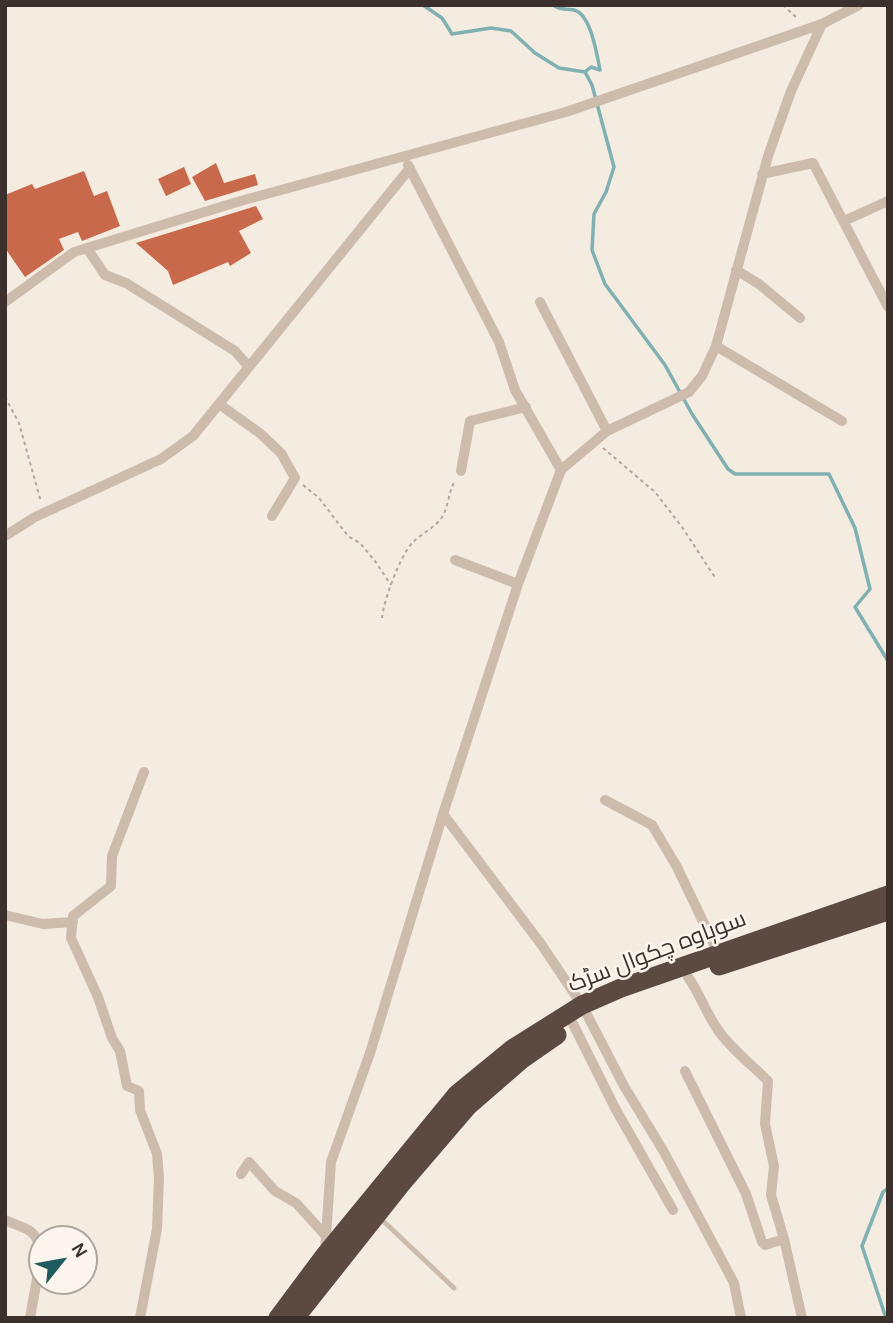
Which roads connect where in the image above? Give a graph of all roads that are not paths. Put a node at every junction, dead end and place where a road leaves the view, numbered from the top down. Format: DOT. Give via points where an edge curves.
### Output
graph roads {
  1 [pos="859,5"];
  2 [pos="822,23"];
  3 [pos="404,156"];
  4 [pos="410,168"];
  5 [pos="762,174"];
  6 [pos="888,201"];
  7 [pos="844,221"];
  8 [pos="87,248"];
  9 [pos="736,270"];
  10 [pos="5,302"];
  11 [pos="540,302"];
  12 [pos="888,307"];
  13 [pos="800,318"];
  14 [pos="716,346"];
  15 [pos="249,366"];
  16 [pos="219,404"];
  17 [pos="526,407"];
  18 [pos="842,421"];
  19 [pos="607,431"];
  20 [pos="561,470"];
  21 [pos="461,471"];
  22 [pos="272,516"];
  23 [pos="5,536"];
  24 [pos="455,560"];
  25 [pos="518,584"];
  26 [pos="144,772"];
  27 [pos="605,800"];
  28 [pos="443,814"];
  29 [pos="888,895"];
  30 [pos="888,911"];
  31 [pos="5,915"];
  32 [pos="73,922"];
  33 [pos="718,953"];
  34 [pos="688,977"];
  35 [pos="582,1015"];
  36 [pos="685,1071"];
  37 [pos="241,1174"];
  38 [pos="673,1210"];
  39 [pos="377,1215"];
  40 [pos="5,1220"];
  41 [pos="28,1228"];
  42 [pos="784,1239"];
  43 [pos="326,1245"];
  44 [pos="454,1288"];
  45 [pos="34,1295"];
  46 [pos="30,1318"];
  47 [pos="140,1318"];
  48 [pos="278,1318"];
  49 [pos="295,1318"];
  50 [pos="741,1318"];
  51 [pos="802,1318"];
  1 -- 2 [label="street"];
  2 -- 3 [label="street" via="589,104"];
  2 -- 5 [label="street" via="791,91"];
  3 -- 4 [label="street"];
  3 -- 8 [label="street"];
  4 -- 15 [label="street"];
  4 -- 17 [label="street" via="499,342 515,390"];
  5 -- 7 [label="street" via="813,163"];
  5 -- 9 [label="street"];
  6 -- 7 [label="street"];
  7 -- 12 [label="street"];
  8 -- 10 [label="street" via="74,252"];
  8 -- 15 [label="street" via="105,275 126,283 235,351"];
  9 -- 13 [label="street"];
  9 -- 14 [label="street"];
  11 -- 19 [label="street"];
  14 -- 18 [label="street"];
  14 -- 19 [label="street" via="689,392"];
  15 -- 16 [label="street"];
  16 -- 22 [label="street" via="281,453 295,478"];
  16 -- 23 [label="street" via="193,436 161,459"];
  17 -- 20 [label="street"];
  17 -- 21 [label="street" via="470,421"];
  19 -- 20 [label="street"];
  20 -- 25 [label="street"];
  24 -- 25 [label="street"];
  25 -- 28 [label="street"];
  26 -- 32 [label="street" via="112,856 111,886 73,916"];
  27 -- 33 [label="street" via="652,825"];
  28 -- 35 [label="street" via="541,944"];
  28 -- 43 [label="street" via="370,1053 331,1162"];
  29 -- 33 [label="highway, سوہاوہ چکوال سڑک"];
  30 -- 34 [label="highway"];
  31 -- 32 [label="street" via="43,923"];
  32 -- 47 [label="street" via="71,938 120,1051 127,1086 139,1091 140,1110 157,1154 157,1230"];
  33 -- 35 [label="highway, سوہاوہ چکوال سڑک" via="621,988"];
  34 -- 35 [label="highway"];
  34 -- 42 [label="street" via="717,1029 768,1081 765,1124 774,1166 771,1195"];
  35 -- 38 [label="street" via="615,1108"];
  35 -- 39 [label="highway" via="468,1106"];
  35 -- 43 [label="highway, سوہاوہ چکوال سڑک" via="512,1049 457,1094"];
  35 -- 50 [label="street" via="664,1152 734,1283"];
  36 -- 42 [label="street" via="746,1194 762,1242"];
  37 -- 43 [label="street" via="249,1162 275,1191 296,1203"];
  39 -- 44 [label="lane"];
  39 -- 49 [label="highway"];
  40 -- 41 [label="street"];
  42 -- 51 [label="street"];
  43 -- 48 [label="highway, سوہاوہ چکوال سڑک"];
  45 -- 46 [label="street"];
}
